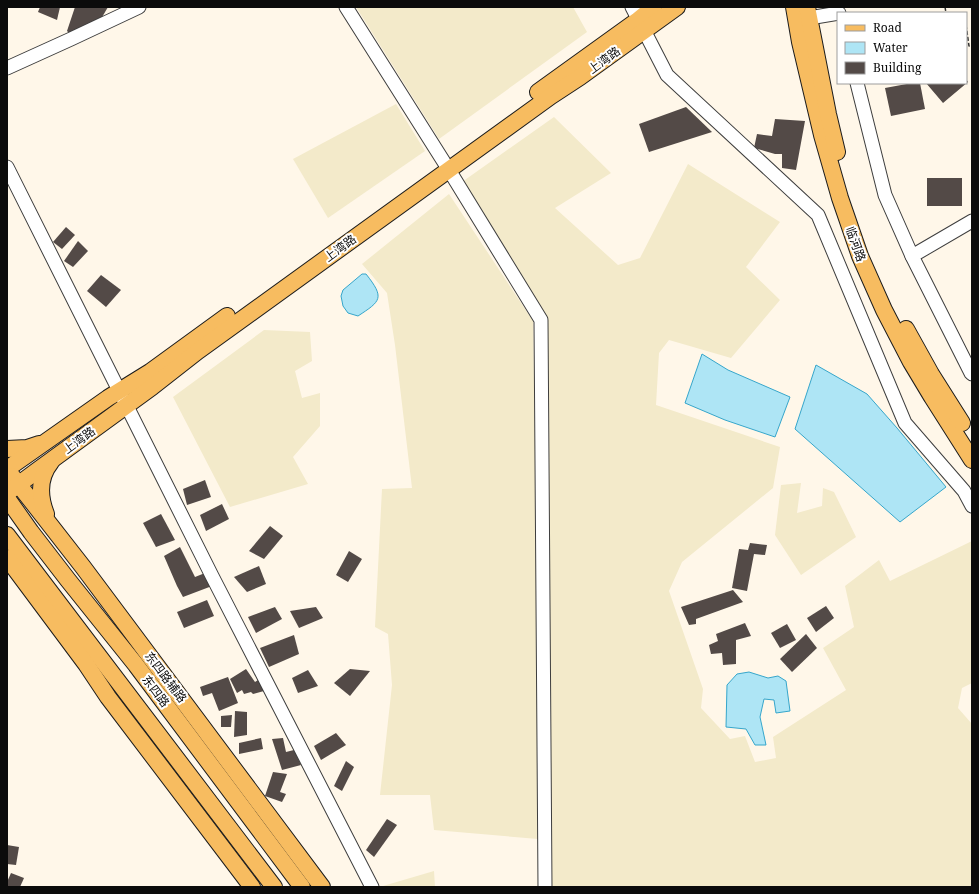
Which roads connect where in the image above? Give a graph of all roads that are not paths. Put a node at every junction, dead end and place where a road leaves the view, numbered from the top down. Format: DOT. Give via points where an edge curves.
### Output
graph roads {
  1 [pos="139,7"];
  2 [pos="346,7"];
  3 [pos="654,7"];
  4 [pos="678,7"];
  5 [pos="794,7"];
  6 [pos="808,13"];
  7 [pos="837,13"];
  8 [pos="638,19"];
  9 [pos="7,68"];
  10 [pos="857,84"];
  11 [pos="446,165"];
  12 [pos="7,167"];
  13 [pos="972,222"];
  14 [pos="912,256"];
  15 [pos="972,374"];
  16 [pos="119,391"];
  17 [pos="127,405"];
  18 [pos="53,437"];
  19 [pos="972,440"];
  20 [pos="7,449"];
  21 [pos="55,457"];
  22 [pos="972,460"];
  23 [pos="7,469"];
  24 [pos="13,489"];
  25 [pos="7,498"];
  26 [pos="972,506"];
  27 [pos="52,526"];
  28 [pos="7,535"];
  29 [pos="7,554"];
  30 [pos="7,558"];
  31 [pos="36,574"];
  32 [pos="107,599"];
  33 [pos="71,620"];
  34 [pos="126,653"];
  35 [pos="92,674"];
  36 [pos="251,886"];
  37 [pos="274,887"];
  38 [pos="302,887"];
  39 [pos="322,887"];
  40 [pos="372,887"];
  41 [pos="545,887"];
  1 -- 9 [label="street"];
  2 -- 11 [label="street"];
  3 -- 8 [label="main road, 上湾路"];
  4 -- 8 [label="main road, 上湾路"];
  5 -- 22 [label="main road, 临河路" via="801,49 822,135 860,256 911,362"];
  6 -- 7 [label="street"];
  6 -- 19 [label="main road, 临河路" via="835,143 862,234 907,332"];
  8 -- 11 [label="main road, 上湾路"];
  8 -- 26 [label="street" via="667,75 818,215 905,423 964,491"];
  10 -- 14 [label="street" via="885,195"];
  11 -- 16 [label="main road, 上湾路"];
  11 -- 17 [label="main road, 上湾路"];
  11 -- 41 [label="street" via="541,320"];
  12 -- 16 [label="street"];
  13 -- 14 [label="street"];
  14 -- 15 [label="street"];
  16 -- 17 [label="street"];
  16 -- 18 [label="main road, 上湾路"];
  17 -- 21 [label="main road, 上湾路"];
  17 -- 40 [label="street"];
  18 -- 20 [label="main road" via="27,448"];
  18 -- 23 [label="main road, 上湾路"];
  21 -- 24 [label="main road, 上湾路"];
  21 -- 27 [label="main road" via="43,473 40,491 44,509"];
  23 -- 24 [label="main road, 东四路辅路"];
  24 -- 27 [label="main road, 东四路辅路"];
  25 -- 34 [label="main road, 东四路"];
  27 -- 32 [label="main road, 东四路辅路"];
  28 -- 31 [label="main road, 东四路"];
  29 -- 31 [label="main road"];
  30 -- 35 [label="main road"];
  31 -- 33 [label="main road, 东四路"];
  32 -- 34 [label="main road"];
  32 -- 39 [label="main road, 东四路辅路"];
  33 -- 35 [label="main road"];
  33 -- 37 [label="main road, 东四路"];
  34 -- 38 [label="main road, 东四路"];
  35 -- 36 [label="main road"];
}
